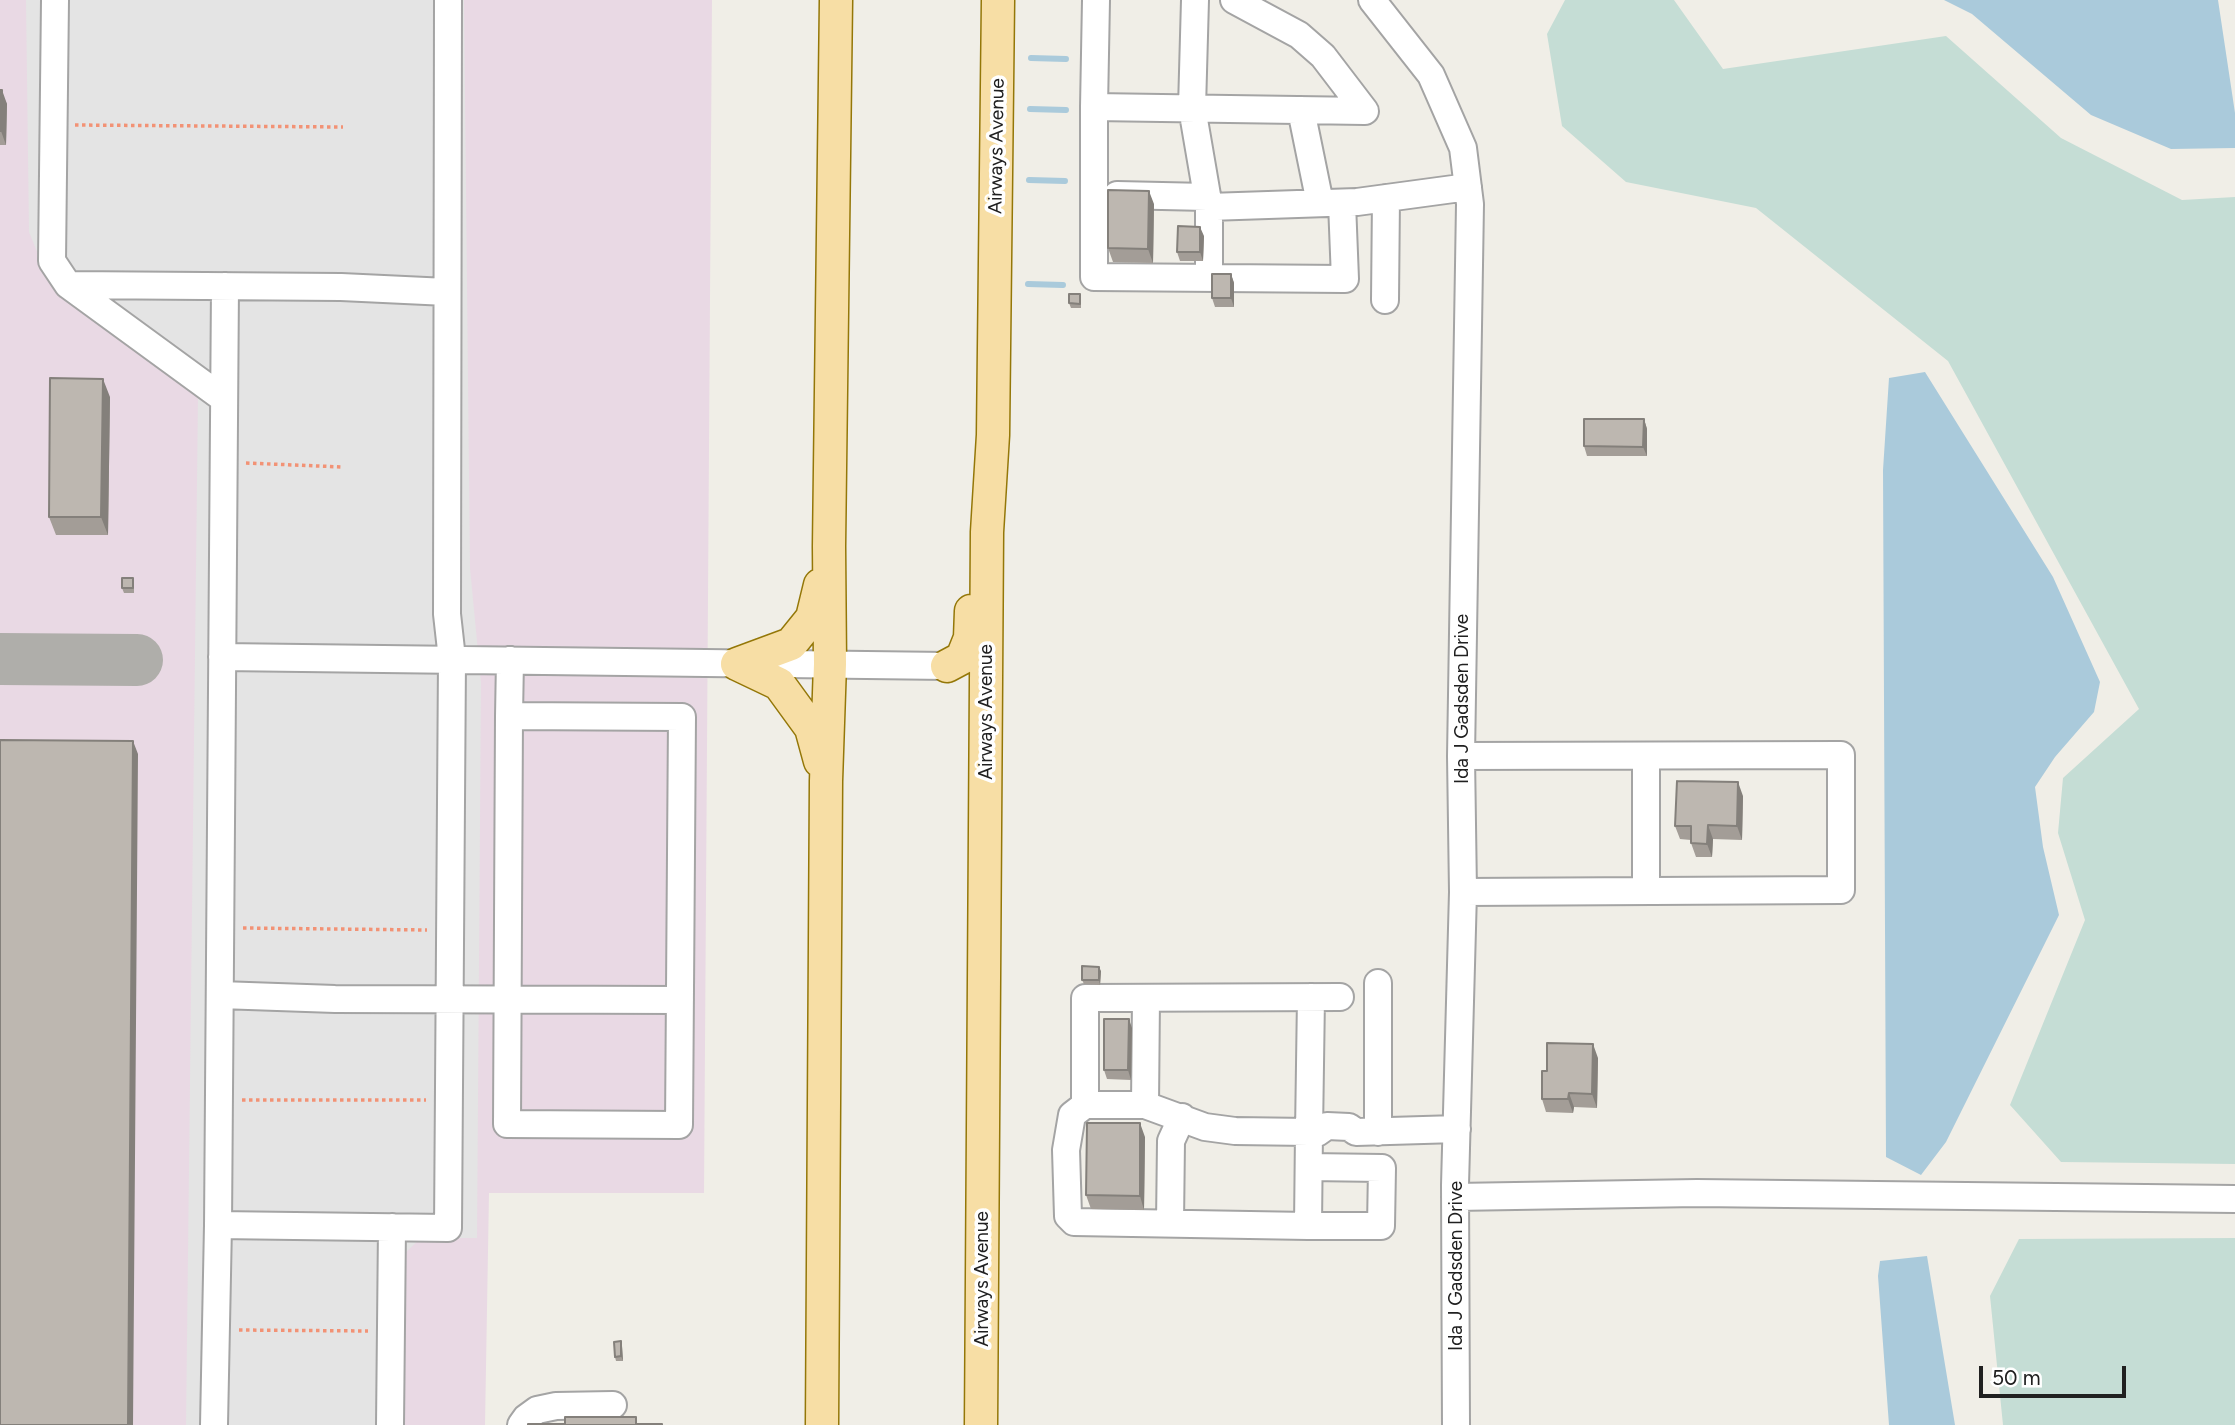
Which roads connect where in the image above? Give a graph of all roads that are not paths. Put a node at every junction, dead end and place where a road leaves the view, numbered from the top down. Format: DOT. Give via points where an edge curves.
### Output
graph roads {
  1 [pos="55,0"];
  2 [pos="448,0"];
  3 [pos="836,0"];
  4 [pos="998,0"];
  5 [pos="1096,0"];
  6 [pos="1195,0"];
  7 [pos="1234,0"];
  8 [pos="1372,0"];
  9 [pos="1094,107"];
  10 [pos="1192,108"];
  11 [pos="1301,110"];
  12 [pos="1468,187"];
  13 [pos="1094,195"];
  14 [pos="1386,198"];
  15 [pos="1208,202"];
  16 [pos="1331,203"];
  17 [pos="1209,278"];
  18 [pos="68,285"];
  19 [pos="225,286"];
  20 [pos="447,292"];
  21 [pos="1385,300"];
  22 [pos="224,399"];
  23 [pos="987,532"];
  24 [pos="829,546"];
  25 [pos="222,657"];
  26 [pos="452,659"];
  27 [pos="510,660"];
  28 [pos="737,664"];
  29 [pos="830,664"];
  30 [pos="947,666"];
  31 [pos="509,716"];
  32 [pos="986,736"];
  33 [pos="1461,756"];
  34 [pos="1646,756"];
  35 [pos="826,781"];
  36 [pos="1646,891"];
  37 [pos="1463,892"];
  38 [pos="1378,983"];
  39 [pos="220,995"];
  40 [pos="450,998"];
  41 [pos="1146,998"];
  42 [pos="1311,998"];
  43 [pos="1340,998"];
  44 [pos="508,999"];
  45 [pos="680,1000"];
  46 [pos="1117,1059"];
  47 [pos="1085,1105"];
  48 [pos="1145,1105"];
  49 [pos="1182,1117"];
  50 [pos="1457,1129"];
  51 [pos="1367,1132"];
  52 [pos="1313,1133"];
  53 [pos="1309,1167"];
  54 [pos="1455,1197"];
  55 [pos="2235,1199"];
  56 [pos="1170,1223"];
  57 [pos="218,1225"];
  58 [pos="1308,1226"];
  59 [pos="392,1227"];
  60 [pos="613,1405"];
  61 [pos="214,1425"];
  62 [pos="390,1425"];
  63 [pos="521,1425"];
  64 [pos="822,1425"];
  65 [pos="981,1425"];
  66 [pos="1457,1425"];
  1 -- 18 [label="street" via="52,261"];
  2 -- 20 [label="street"];
  3 -- 24 [label="main road"];
  4 -- 23 [label="main road, Airways Avenue" via="993,435"];
  5 -- 9 [label="street"];
  6 -- 10 [label="street"];
  7 -- 11 [label="street" via="1299,35 1323,56 1365,111"];
  8 -- 12 [label="street, Ida J Gadsden Drive" via="1431,75 1463,148"];
  9 -- 10 [label="street"];
  9 -- 13 [label="street"];
  10 -- 11 [label="street"];
  10 -- 15 [label="street"];
  11 -- 16 [label="street"];
  12 -- 14 [label="street"];
  12 -- 33 [label="street, Ida J Gadsden Drive"];
  13 -- 15 [label="street"];
  13 -- 17 [label="street" via="1094,277"];
  14 -- 16 [label="street"];
  14 -- 21 [label="street"];
  15 -- 16 [label="street"];
  15 -- 17 [label="street"];
  16 -- 17 [label="street" via="1345,279"];
  18 -- 19 [label="street"];
  18 -- 22 [label="street"];
  19 -- 20 [label="street"];
  19 -- 22 [label="street"];
  20 -- 26 [label="street" via="447,614"];
  22 -- 25 [label="street"];
  23 -- 30 [label="main road" via="971,579 970,638 962,658"];
  23 -- 32 [label="main road, Airways Avenue"];
  24 -- 28 [label="main road" via="812,618 791,644"];
  24 -- 29 [label="main road"];
  25 -- 26 [label="street"];
  25 -- 39 [label="street"];
  26 -- 27 [label="street"];
  26 -- 40 [label="street"];
  27 -- 28 [label="street"];
  27 -- 31 [label="street"];
  28 -- 29 [label="street"];
  28 -- 35 [label="main road" via="779,684 811,728"];
  29 -- 30 [label="street"];
  29 -- 35 [label="main road"];
  30 -- 32 [label="main road" via="958,670 970,686"];
  31 -- 44 [label="street"];
  31 -- 45 [label="street" via="682,718"];
  32 -- 65 [label="main road, Airways Avenue"];
  33 -- 34 [label="street"];
  33 -- 37 [label="street, Ida J Gadsden Drive"];
  34 -- 36 [label="street"];
  34 -- 36 [label="street" via="1841,755 1841,890"];
  35 -- 64 [label="main road"];
  36 -- 37 [label="street"];
  37 -- 50 [label="street, Ida J Gadsden Drive"];
  38 -- 51 [label="street"];
  39 -- 40 [label="street"];
  39 -- 57 [label="street"];
  40 -- 44 [label="street"];
  40 -- 59 [label="street" via="449,1228"];
  41 -- 42 [label="street"];
  41 -- 46 [label="street"];
  41 -- 46 [label="street" via="1085,998"];
  42 -- 43 [label="street"];
  42 -- 52 [label="street"];
  44 -- 45 [label="street"];
  44 -- 45 [label="street" via="507,1124 530,1125 679,1125"];
  46 -- 47 [label="street"];
  46 -- 48 [label="street"];
  47 -- 48 [label="street"];
  47 -- 56 [label="street" via="1072,1115 1066,1150 1068,1216 1074,1222"];
  48 -- 49 [label="street"];
  49 -- 52 [label="street" via="1205,1127 1235,1131"];
  49 -- 56 [label="street" via="1171,1141"];
  50 -- 51 [label="street"];
  50 -- 54 [label="street, Ida J Gadsden Drive"];
  51 -- 52 [label="street" via="1348,1140 1327,1140"];
  52 -- 53 [label="street"];
  53 -- 58 [label="street"];
  53 -- 58 [label="street" via="1382,1168 1382,1203 1381,1226"];
  54 -- 55 [label="street" via="1697,1193"];
  54 -- 66 [label="street, Ida J Gadsden Drive"];
  56 -- 58 [label="street"];
  57 -- 59 [label="street"];
  57 -- 61 [label="street"];
  59 -- 62 [label="street"];
  60 -- 63 [label="street" via="537,1410"];
}
